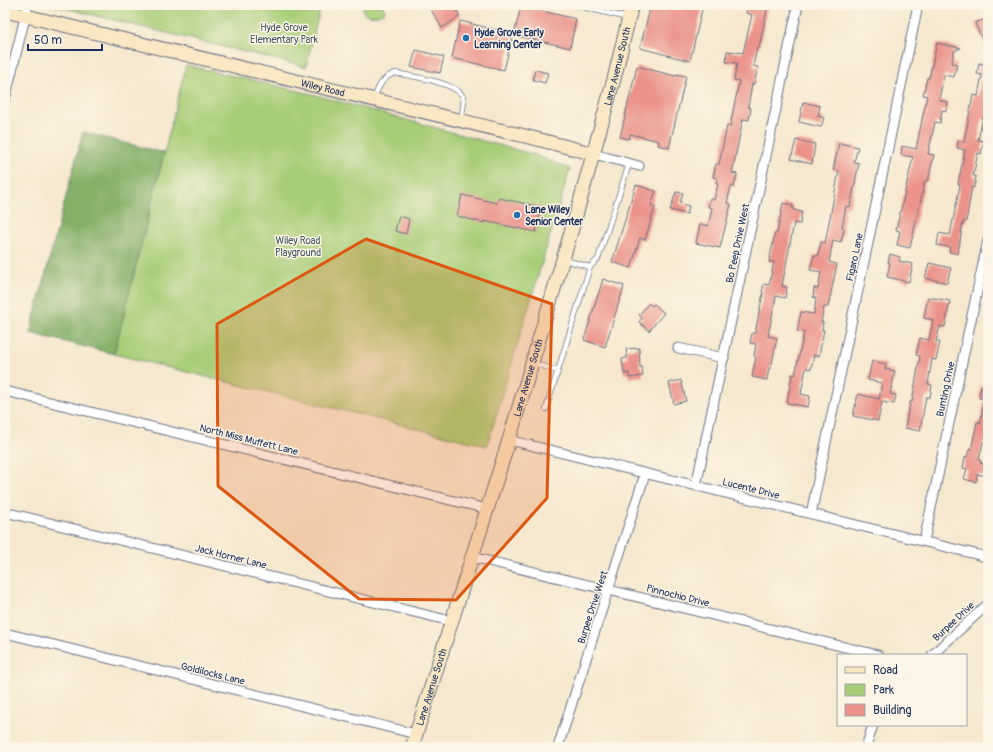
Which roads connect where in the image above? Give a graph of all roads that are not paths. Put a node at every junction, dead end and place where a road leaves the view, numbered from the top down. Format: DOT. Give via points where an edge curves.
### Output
graph roads {
  1 [pos="575,5"];
  2 [pos="632,5"];
  3 [pos="798,5"];
  4 [pos="918,5"];
  5 [pos="586,7"];
  6 [pos="27,10"];
  7 [pos="5,11"];
  8 [pos="628,18"];
  9 [pos="5,99"];
  10 [pos="373,100"];
  11 [pos="461,121"];
  12 [pos="594,154"];
  13 [pos="629,164"];
  14 [pos="639,166"];
  15 [pos="988,240"];
  16 [pos="563,260"];
  17 [pos="590,267"];
  18 [pos="678,348"];
  19 [pos="724,358"];
  20 [pos="532,362"];
  21 [pos="558,371"];
  22 [pos="5,391"];
  23 [pos="546,409"];
  24 [pos="509,440"];
  25 [pos="645,474"];
  26 [pos="696,486"];
  27 [pos="487,509"];
  28 [pos="5,512"];
  29 [pos="811,514"];
  30 [pos="924,542"];
  31 [pos="472,557"];
  32 [pos="988,558"];
  33 [pos="609,590"];
  34 [pos="988,604"];
  35 [pos="451,621"];
  36 [pos="5,633"];
  37 [pos="874,654"];
  38 [pos="933,654"];
  39 [pos="873,726"];
  40 [pos="416,734"];
  41 [pos="412,747"];
  42 [pos="558,747"];
  43 [pos="866,747"];
  1 -- 5 [label="lane"];
  2 -- 8 [label="main road, Lane Avenue South"];
  3 -- 19 [label="street, Bo Peep Drive West"];
  4 -- 29 [label="street, Figaro Lane"];
  5 -- 8 [label="lane"];
  6 -- 7 [label="main road, Wiley Road"];
  6 -- 9 [label="street"];
  6 -- 10 [label="main road, Wiley Road"];
  8 -- 12 [label="main road, Lane Avenue South"];
  10 -- 11 [label="main road, Wiley Road"];
  10 -- 11 [label="lane" via="382,81 395,72 450,85 462,95 464,101"];
  11 -- 12 [label="main road, Wiley Road"];
  12 -- 13 [label="street, Wiley Road"];
  12 -- 16 [label="main road, Lane Avenue South"];
  13 -- 14 [label="street, Wiley Road"];
  13 -- 17 [label="lane" via="598,259"];
  15 -- 30 [label="street, Bunting Drive"];
  16 -- 17 [label="lane"];
  16 -- 20 [label="main road, Lane Avenue South"];
  17 -- 21 [label="lane"];
  18 -- 19 [label="street"];
  19 -- 26 [label="street, Bo Peep Drive West"];
  20 -- 21 [label="lane"];
  20 -- 24 [label="main road, Lane Avenue South"];
  21 -- 23 [label="lane"];
  22 -- 27 [label="street, North Miss Muffett Lane"];
  24 -- 25 [label="street, Lucente Drive"];
  24 -- 27 [label="main road, Lane Avenue South"];
  25 -- 26 [label="street, Lucente Drive"];
  25 -- 33 [label="street, Burpee Drive West"];
  26 -- 29 [label="street, Lucente Drive"];
  27 -- 31 [label="main road, Lane Avenue South"];
  28 -- 35 [label="street, Jack Horner Lane"];
  29 -- 30 [label="street, Lucente Drive"];
  30 -- 32 [label="street, Lucente Drive"];
  31 -- 33 [label="street, Pinnochio Drive"];
  31 -- 35 [label="main road, Lane Avenue South"];
  33 -- 37 [label="street, Pinnochio Drive"];
  33 -- 42 [label="street, Burpee Drive West"];
  34 -- 38 [label="street, Burpee Drive"];
  35 -- 40 [label="main road, Lane Avenue South"];
  36 -- 40 [label="street, Goldilocks Lane"];
  39 -- 43 [label="street"];
  40 -- 41 [label="main road, Lane Avenue South"];
}
